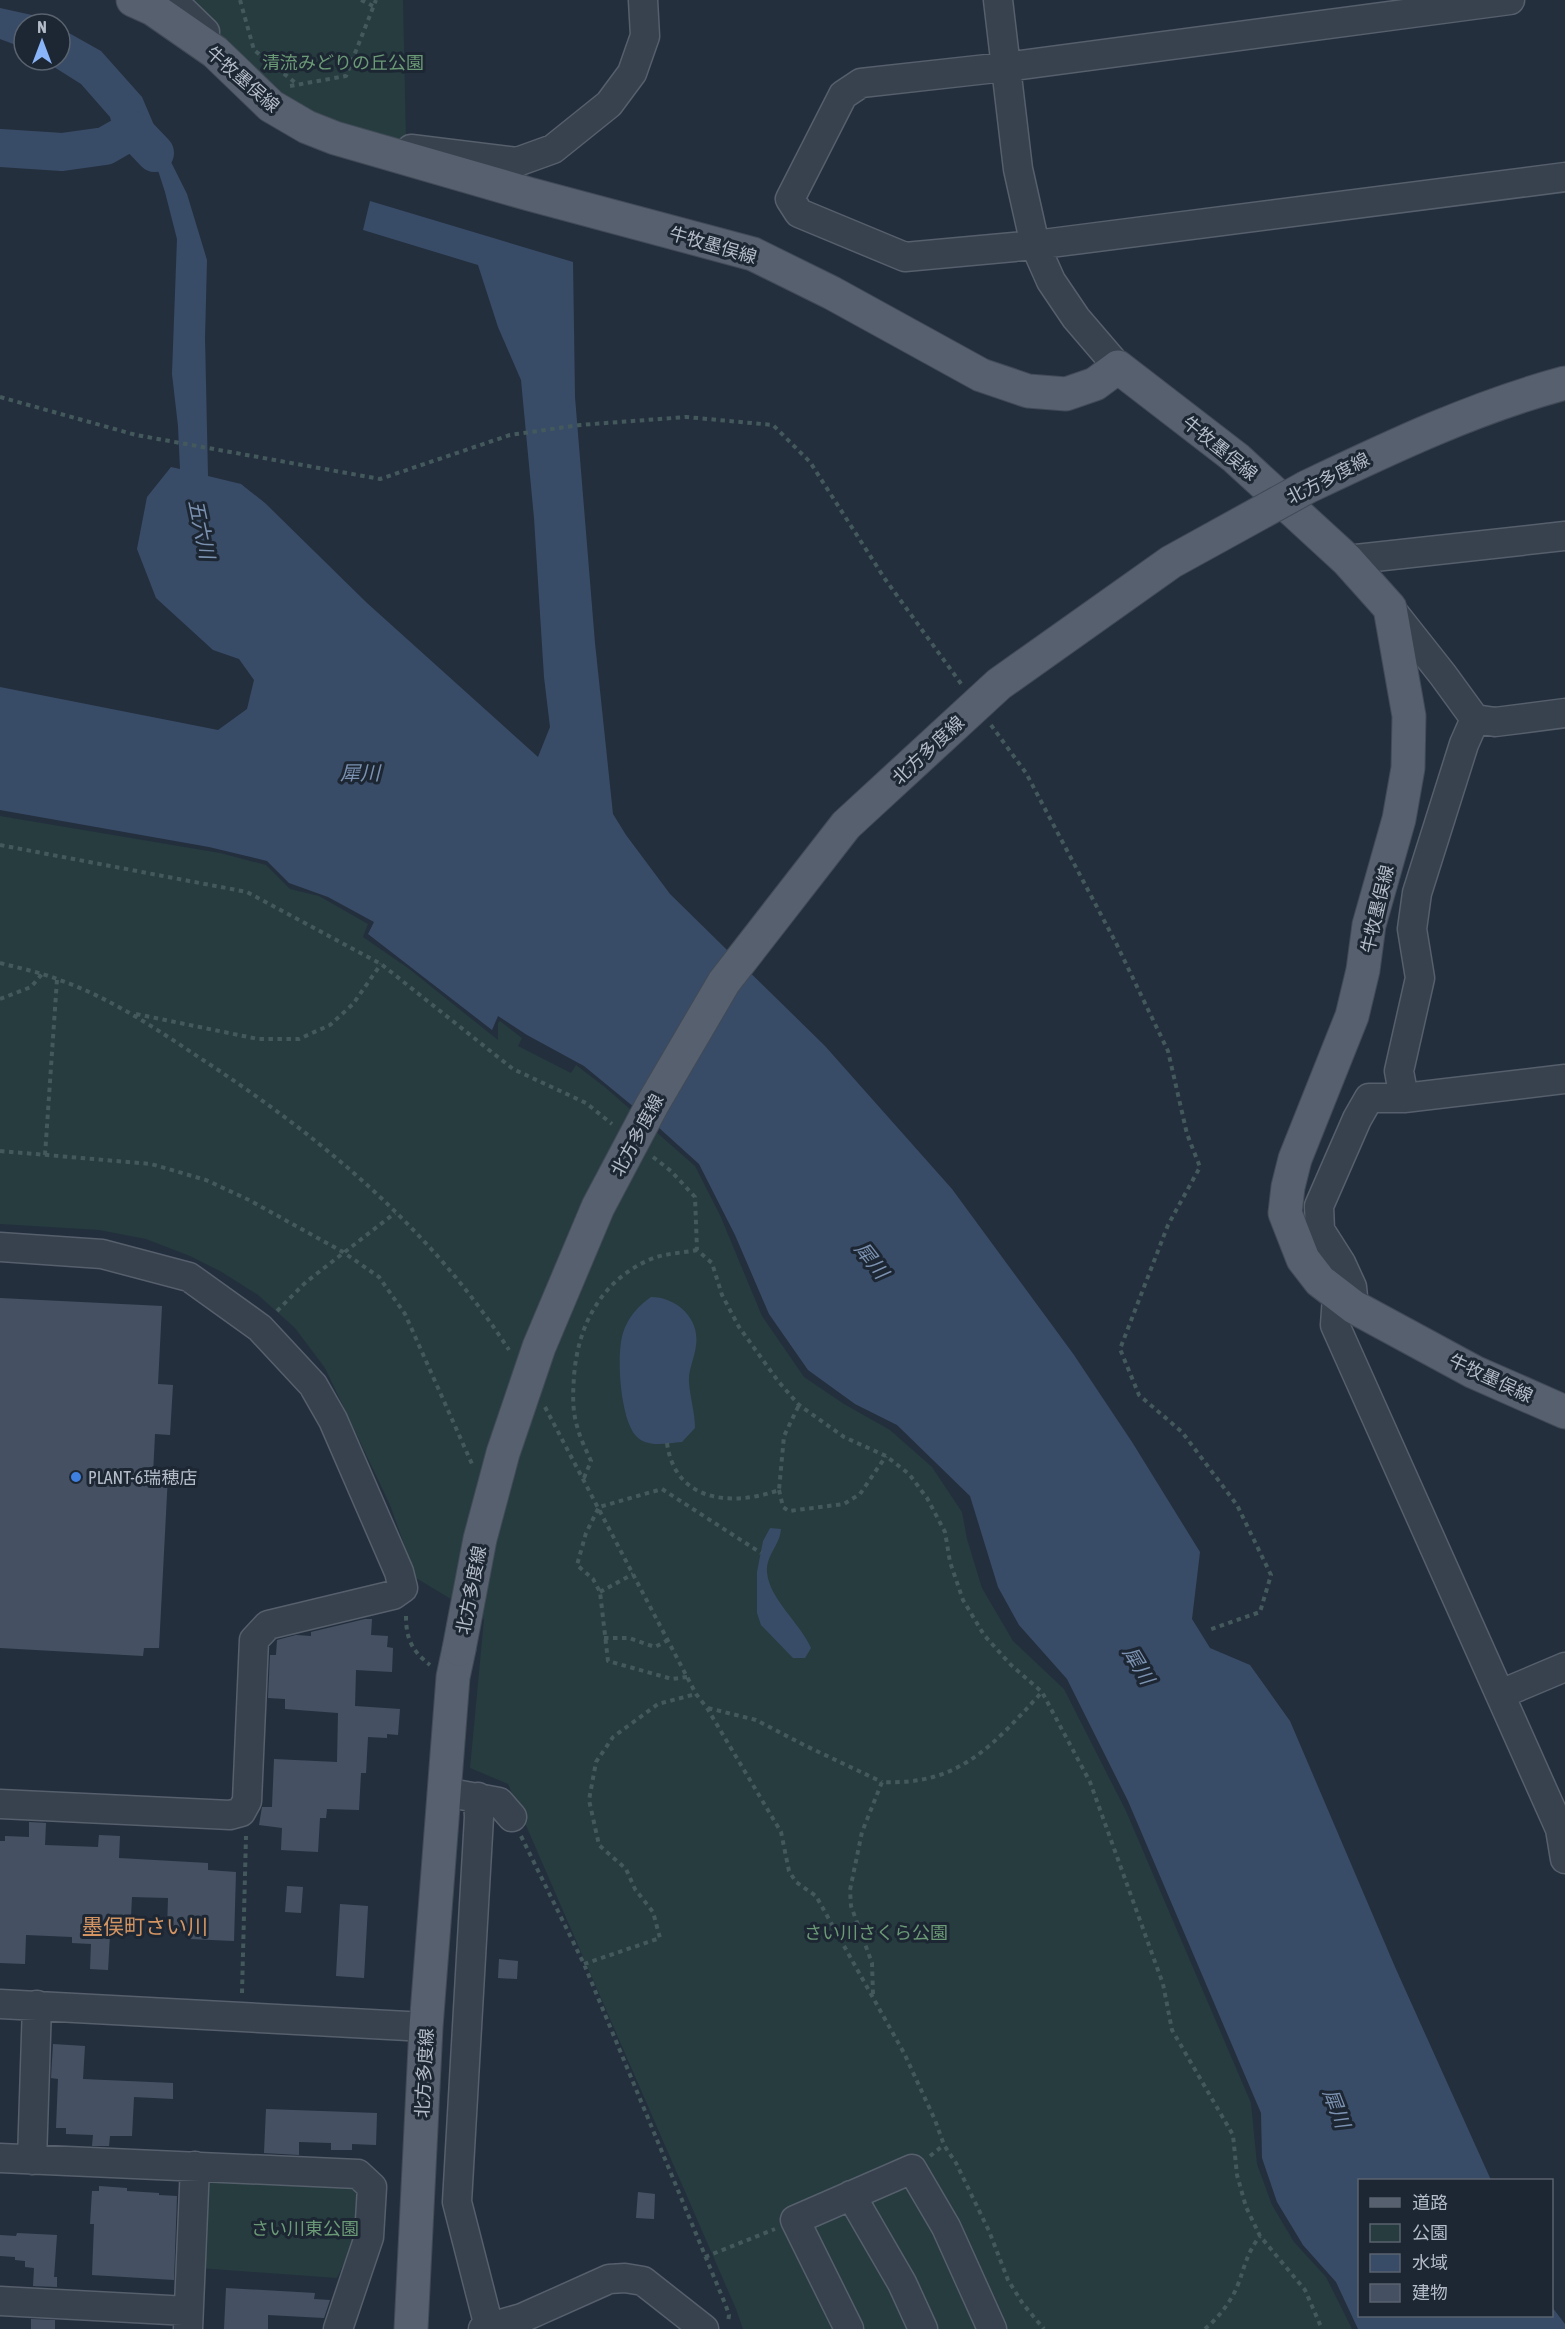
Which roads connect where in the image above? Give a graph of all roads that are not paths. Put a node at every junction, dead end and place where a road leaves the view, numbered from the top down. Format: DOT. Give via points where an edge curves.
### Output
graph roads {
  1 [pos="134,0"];
  2 [pos="172,0"];
  3 [pos="643,0"];
  4 [pos="998,0"];
  5 [pos="1510,0"];
  6 [pos="1005,67"];
  7 [pos="237,75"];
  8 [pos="335,138"];
  9 [pos="1565,177"];
  10 [pos="1035,245"];
  11 [pos="1118,367"];
  12 [pos="1565,383"];
  13 [pos="1565,536"];
  14 [pos="1347,560"];
  15 [pos="1390,608"];
  16 [pos="1565,713"];
  17 [pos="1475,719"];
  18 [pos="1565,1079"];
  19 [pos="1404,1098"];
  20 [pos="0,1247"];
  21 [pos="1346,1302"];
  22 [pos="1565,1412"];
  23 [pos="1565,1667"];
  24 [pos="1501,1695"];
  25 [pos="444,1792"];
  26 [pos="478,1797"];
  27 [pos="0,1804"];
  28 [pos="512,1817"];
  29 [pos="1562,1828"];
  30 [pos="1565,1859"];
  31 [pos="0,2004"];
  32 [pos="37,2005"];
  33 [pos="426,2027"];
  34 [pos="0,2158"];
  35 [pos="32,2160"];
  36 [pos="195,2166"];
  37 [pos="851,2195"];
  38 [pos="0,2301"];
  39 [pos="188,2320"];
  40 [pos="486,2328"];
  41 [pos="338,2329"];
  42 [pos="411,2329"];
  43 [pos="704,2329"];
  44 [pos="849,2329"];
  45 [pos="923,2329"];
  46 [pos="992,2329"];
  1 -- 7 [label="main road, 牛牧墨俣線" via="215,52"];
  2 -- 7 [label="street" via="231,56"];
  3 -- 8 [label="street" via="645,36 632,72 609,104 553,149 517,162"];
  4 -- 6 [label="street"];
  5 -- 6 [label="street"];
  6 -- 10 [label="street" via="1018,169"];
  6 -- 10 [label="street" via="861,83 843,95 790,199 799,213 905,257"];
  7 -- 8 [label="main road, 牛牧墨俣線" via="271,106"];
  8 -- 11 [label="main road, 牛牧墨俣線" via="753,254 981,375 1028,391 1066,394 1095,384"];
  9 -- 10 [label="street"];
  10 -- 11 [label="street" via="1051,281 1076,318"];
  11 -- 14 [label="main road, 牛牧墨俣線" via="1236,458"];
  12 -- 25 [label="main road, 北方多度線, bridge" via="1472,413 1379,452 1171,562 999,684 846,825 724,982 598,1207 539,1347 480,1539 456,1663"];
  13 -- 14 [label="street"];
  14 -- 15 [label="main road, 牛牧墨俣線"];
  15 -- 17 [label="street"];
  15 -- 21 [label="main road, 牛牧墨俣線" via="1409,716 1408,768 1401,809 1369,925 1352,1016 1295,1160 1285,1213 1303,1258 1320,1281"];
  16 -- 17 [label="street" via="1494,722"];
  17 -- 19 [label="street" via="1417,893 1412,929 1420,978 1399,1071"];
  18 -- 19 [label="street"];
  19 -- 21 [label="street" via="1369,1098 1319,1206 1320,1230 1352,1287"];
  20 -- 27 [label="street" via="102,1254 189,1278 260,1328 313,1385 333,1420 395,1561 402,1588 393,1595 268,1625 254,1640 247,1801 240,1812 230,1815"];
  21 -- 22 [label="main road, 牛牧墨俣線" via="1474,1372"];
  21 -- 24 [label="street" via="1335,1325"];
  23 -- 24 [label="street"];
  24 -- 29 [label="street"];
  25 -- 26 [label="street"];
  25 -- 33 [label="main road, 北方多度線"];
  26 -- 28 [label="street" via="499,1802"];
  26 -- 40 [label="street" via="457,2202"];
  29 -- 30 [label="street"];
  31 -- 32 [label="street"];
  32 -- 33 [label="street"];
  32 -- 35 [label="street"];
  33 -- 42 [label="main road, 北方多度線"];
  34 -- 35 [label="street"];
  35 -- 36 [label="street"];
  36 -- 39 [label="street"];
  36 -- 41 [label="street" via="358,2174 372,2187 369,2237"];
  37 -- 44 [label="street" via="795,2220"];
  37 -- 45 [label="street" via="902,2283"];
  37 -- 46 [label="street" via="912,2169 946,2227"];
  38 -- 39 [label="street"];
  40 -- 43 [label="street" via="522,2318 609,2279 625,2278 643,2281"];
}
